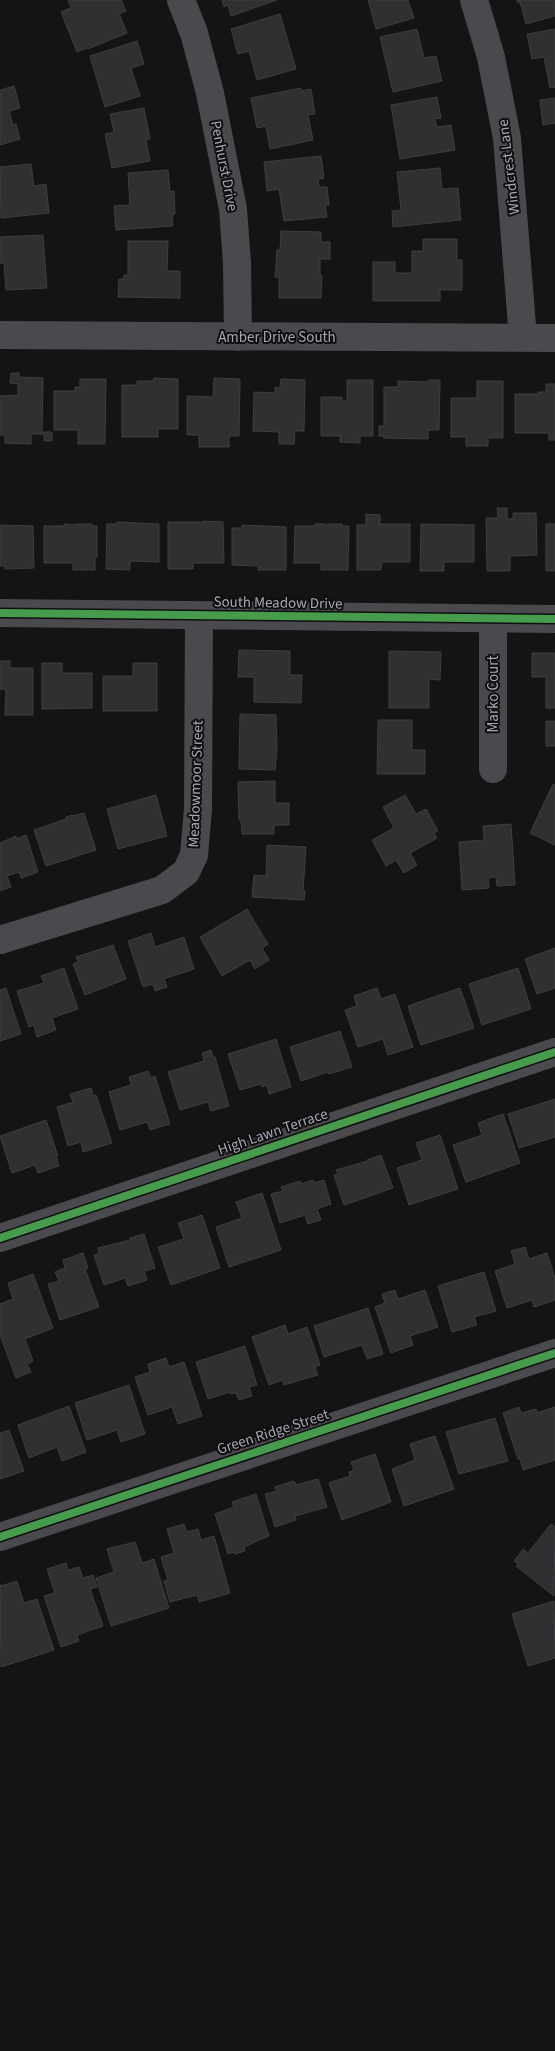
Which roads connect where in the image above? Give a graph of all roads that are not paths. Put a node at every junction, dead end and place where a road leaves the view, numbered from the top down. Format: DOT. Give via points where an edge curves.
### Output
graph roads {
  1 [pos="181,0"];
  2 [pos="474,0"];
  3 [pos="0,335"];
  4 [pos="238,337"];
  5 [pos="524,338"];
  6 [pos="555,338"];
  7 [pos="0,613"];
  8 [pos="199,616"];
  9 [pos="493,619"];
  10 [pos="555,620"];
  11 [pos="493,770"];
  12 [pos="0,940"];
  13 [pos="555,1052"];
  14 [pos="0,1238"];
  15 [pos="555,1353"];
  16 [pos="0,1537"];
  1 -- 4 [label="street, Penhurst Drive" via="194,33 210,93 233,209"];
  2 -- 5 [label="street, Windcrest Lane" via="491,57 507,138"];
  3 -- 4 [label="street, Amber Drive South"];
  4 -- 5 [label="street, Amber Drive South"];
  5 -- 6 [label="street, Amber Drive South"];
  7 -- 8 [label="street, South Meadow Drive"];
  8 -- 9 [label="street, South Meadow Drive"];
  8 -- 12 [label="street, Meadowmoor Street" via="198,809 194,855 186,872 162,890"];
  9 -- 10 [label="street, South Meadow Drive"];
  9 -- 11 [label="street, Marko Court"];
  13 -- 14 [label="street, High Lawn Terrace"];
  15 -- 16 [label="street, Green Ridge Street"];
}
